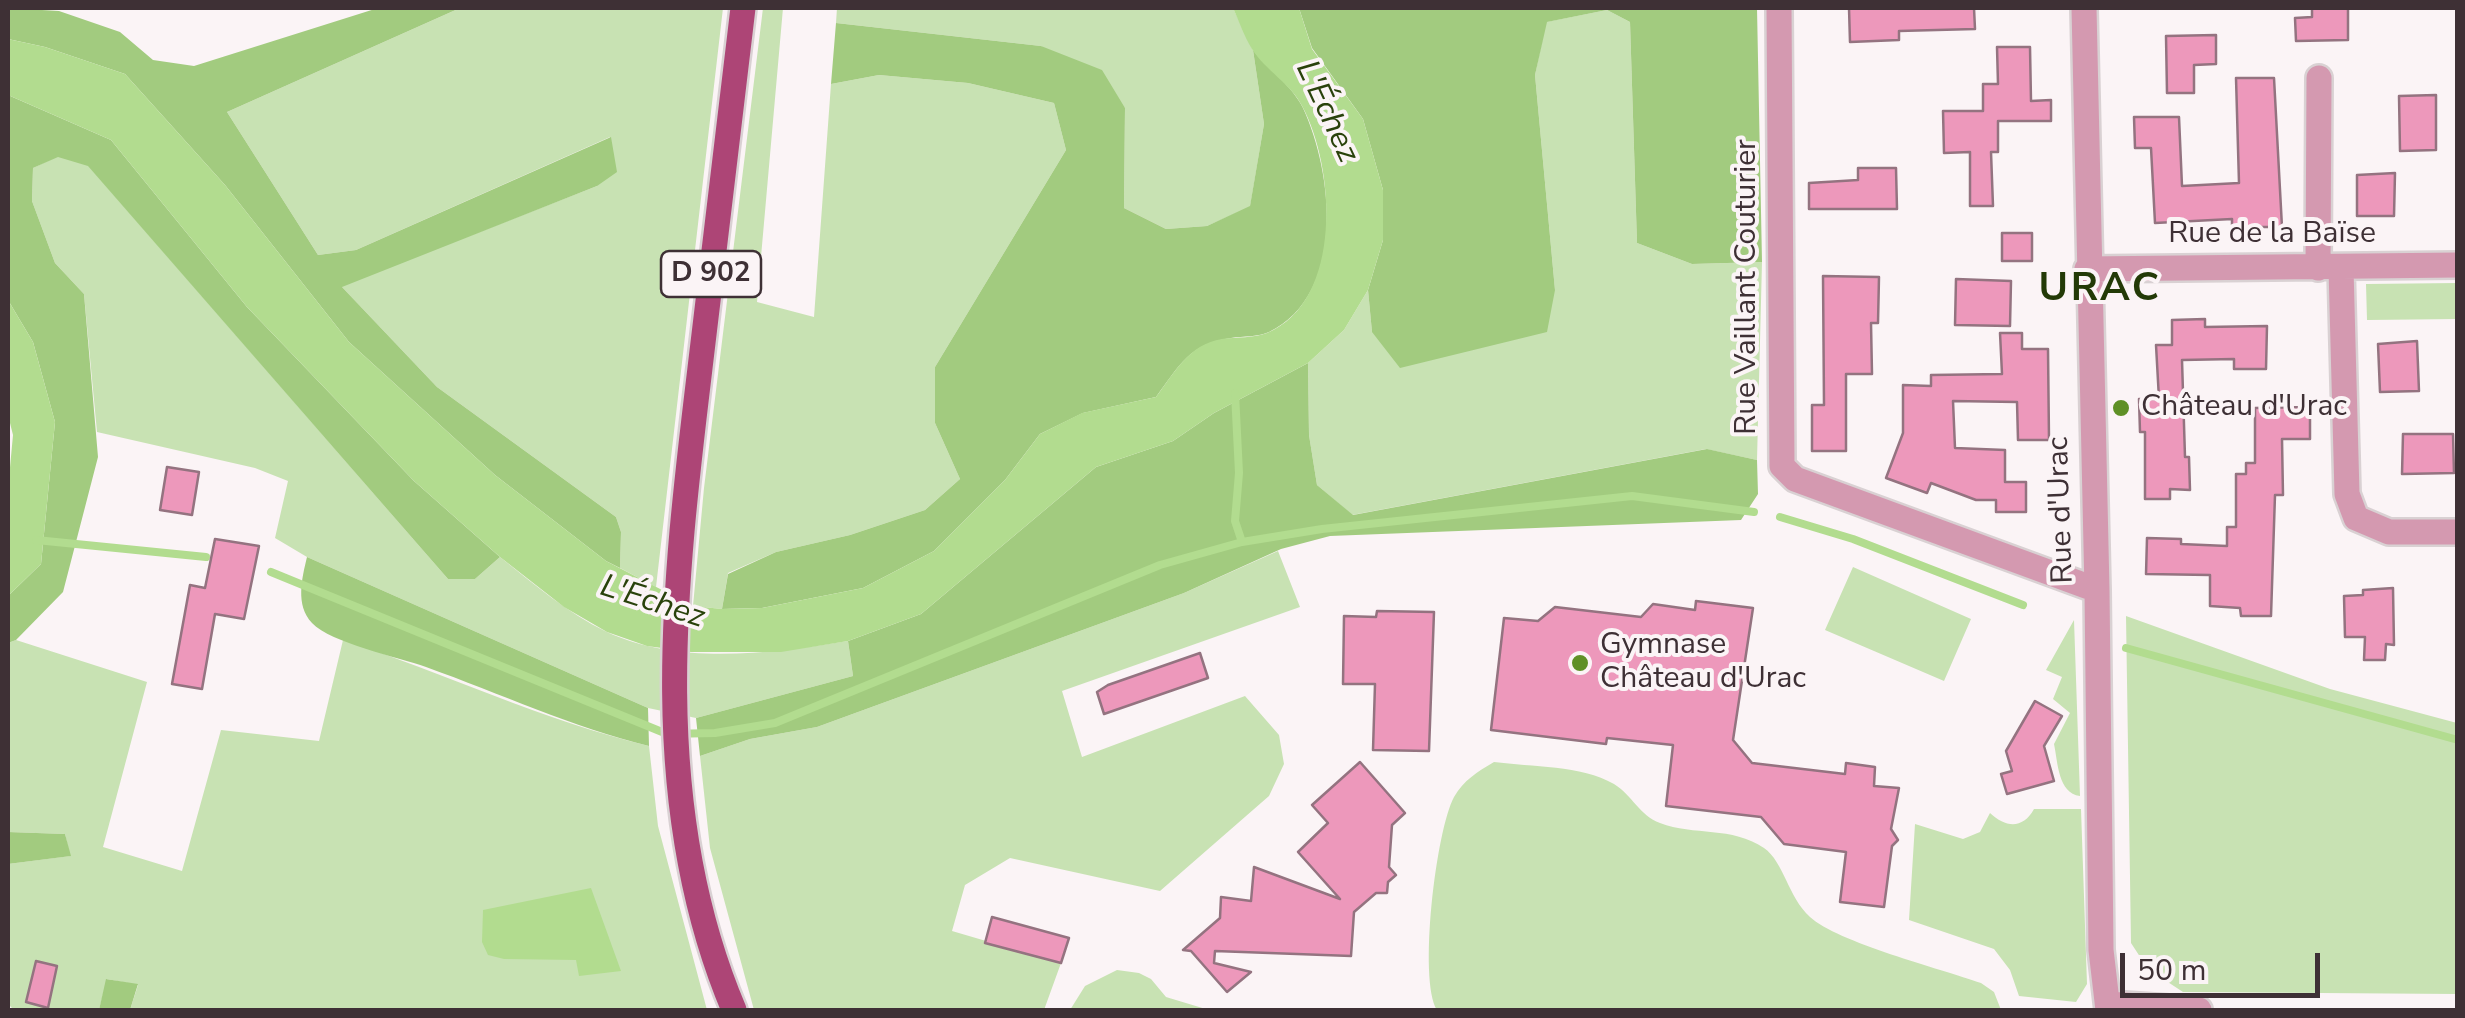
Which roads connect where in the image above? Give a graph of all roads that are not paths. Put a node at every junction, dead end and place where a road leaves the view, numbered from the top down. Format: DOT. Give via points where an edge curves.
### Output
graph roads {
  1 [pos="743,8"];
  2 [pos="1779,8"];
  3 [pos="2084,8"];
  4 [pos="2319,78"];
  5 [pos="2458,266"];
  6 [pos="2330,268"];
  7 [pos="2088,269"];
  8 [pos="2458,532"];
  9 [pos="2097,590"];
  10 [pos="2108,1007"];
  11 [pos="734,1010"];
  12 [pos="2199,1010"];
  1 -- 11 [label="main road, D 902" via="679,540 673,667 681,825"];
  2 -- 9 [label="street, Rue Vaillant Couturier" via="1782,466 1795,479"];
  3 -- 7 [label="street, Rue d'Urac"];
  4 -- 6 [label="street"];
  5 -- 6 [label="street, Rue de la Baïse"];
  6 -- 7 [label="street, Rue de la Baïse"];
  6 -- 8 [label="street" via="2347,494 2356,518 2389,532"];
  7 -- 9 [label="street, Rue d'Urac"];
  9 -- 10 [label="street, Rue d'Urac" via="2100,950"];
  10 -- 12 [label="street"];
}
